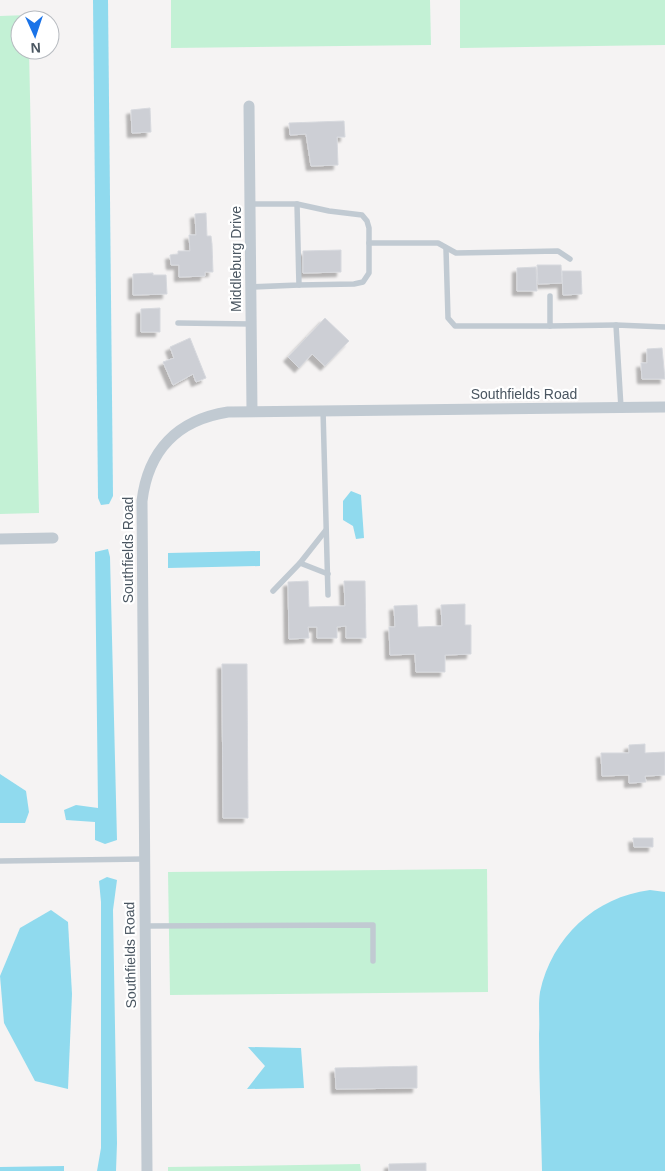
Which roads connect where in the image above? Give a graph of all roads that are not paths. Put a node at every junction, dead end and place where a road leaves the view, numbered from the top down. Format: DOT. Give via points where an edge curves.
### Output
graph roads {
  1 [pos="249,106"];
  2 [pos="250,204"];
  3 [pos="297,204"];
  4 [pos="369,243"];
  5 [pos="446,249"];
  6 [pos="570,259"];
  7 [pos="299,285"];
  8 [pos="251,287"];
  9 [pos="550,296"];
  10 [pos="178,323"];
  11 [pos="251,324"];
  12 [pos="616,325"];
  13 [pos="550,326"];
  14 [pos="665,327"];
  15 [pos="621,408"];
  16 [pos="665,408"];
  17 [pos="322,410"];
  18 [pos="252,411"];
  19 [pos="326,530"];
  20 [pos="53,538"];
  21 [pos="0,539"];
  22 [pos="300,563"];
  23 [pos="328,574"];
  24 [pos="273,590"];
  25 [pos="328,595"];
  26 [pos="144,860"];
  27 [pos="0,861"];
  28 [pos="145,926"];
  29 [pos="373,961"];
  30 [pos="147,1171"];
  1 -- 2 [label="street, Middleburg Drive"];
  2 -- 3 [label="lane"];
  2 -- 8 [label="street, Middleburg Drive"];
  3 -- 4 [label="lane" via="362,214 367,221"];
  3 -- 7 [label="lane"];
  4 -- 5 [label="lane" via="438,243"];
  4 -- 7 [label="lane" via="370,273 363,282"];
  5 -- 6 [label="lane" via="456,252 558,251"];
  5 -- 13 [label="lane" via="448,318 455,326"];
  7 -- 8 [label="lane"];
  8 -- 11 [label="street, Middleburg Drive"];
  9 -- 13 [label="lane"];
  10 -- 11 [label="lane"];
  11 -- 18 [label="street, Middleburg Drive"];
  12 -- 13 [label="lane"];
  12 -- 14 [label="lane"];
  12 -- 15 [label="lane"];
  15 -- 16 [label="street, Southfields Road"];
  15 -- 17 [label="street, Southfields Road"];
  17 -- 18 [label="street, Southfields Road"];
  17 -- 19 [label="lane"];
  18 -- 26 [label="street, Southfields Road" via="213,414 185,426 154,458 144,487 141,532"];
  19 -- 22 [label="lane"];
  19 -- 23 [label="lane"];
  20 -- 21 [label="street"];
  22 -- 23 [label="lane"];
  22 -- 24 [label="lane"];
  23 -- 25 [label="lane"];
  26 -- 27 [label="lane"];
  26 -- 28 [label="street, Southfields Road"];
  28 -- 29 [label="lane" via="373,925"];
  28 -- 30 [label="street, Southfields Road"];
}
